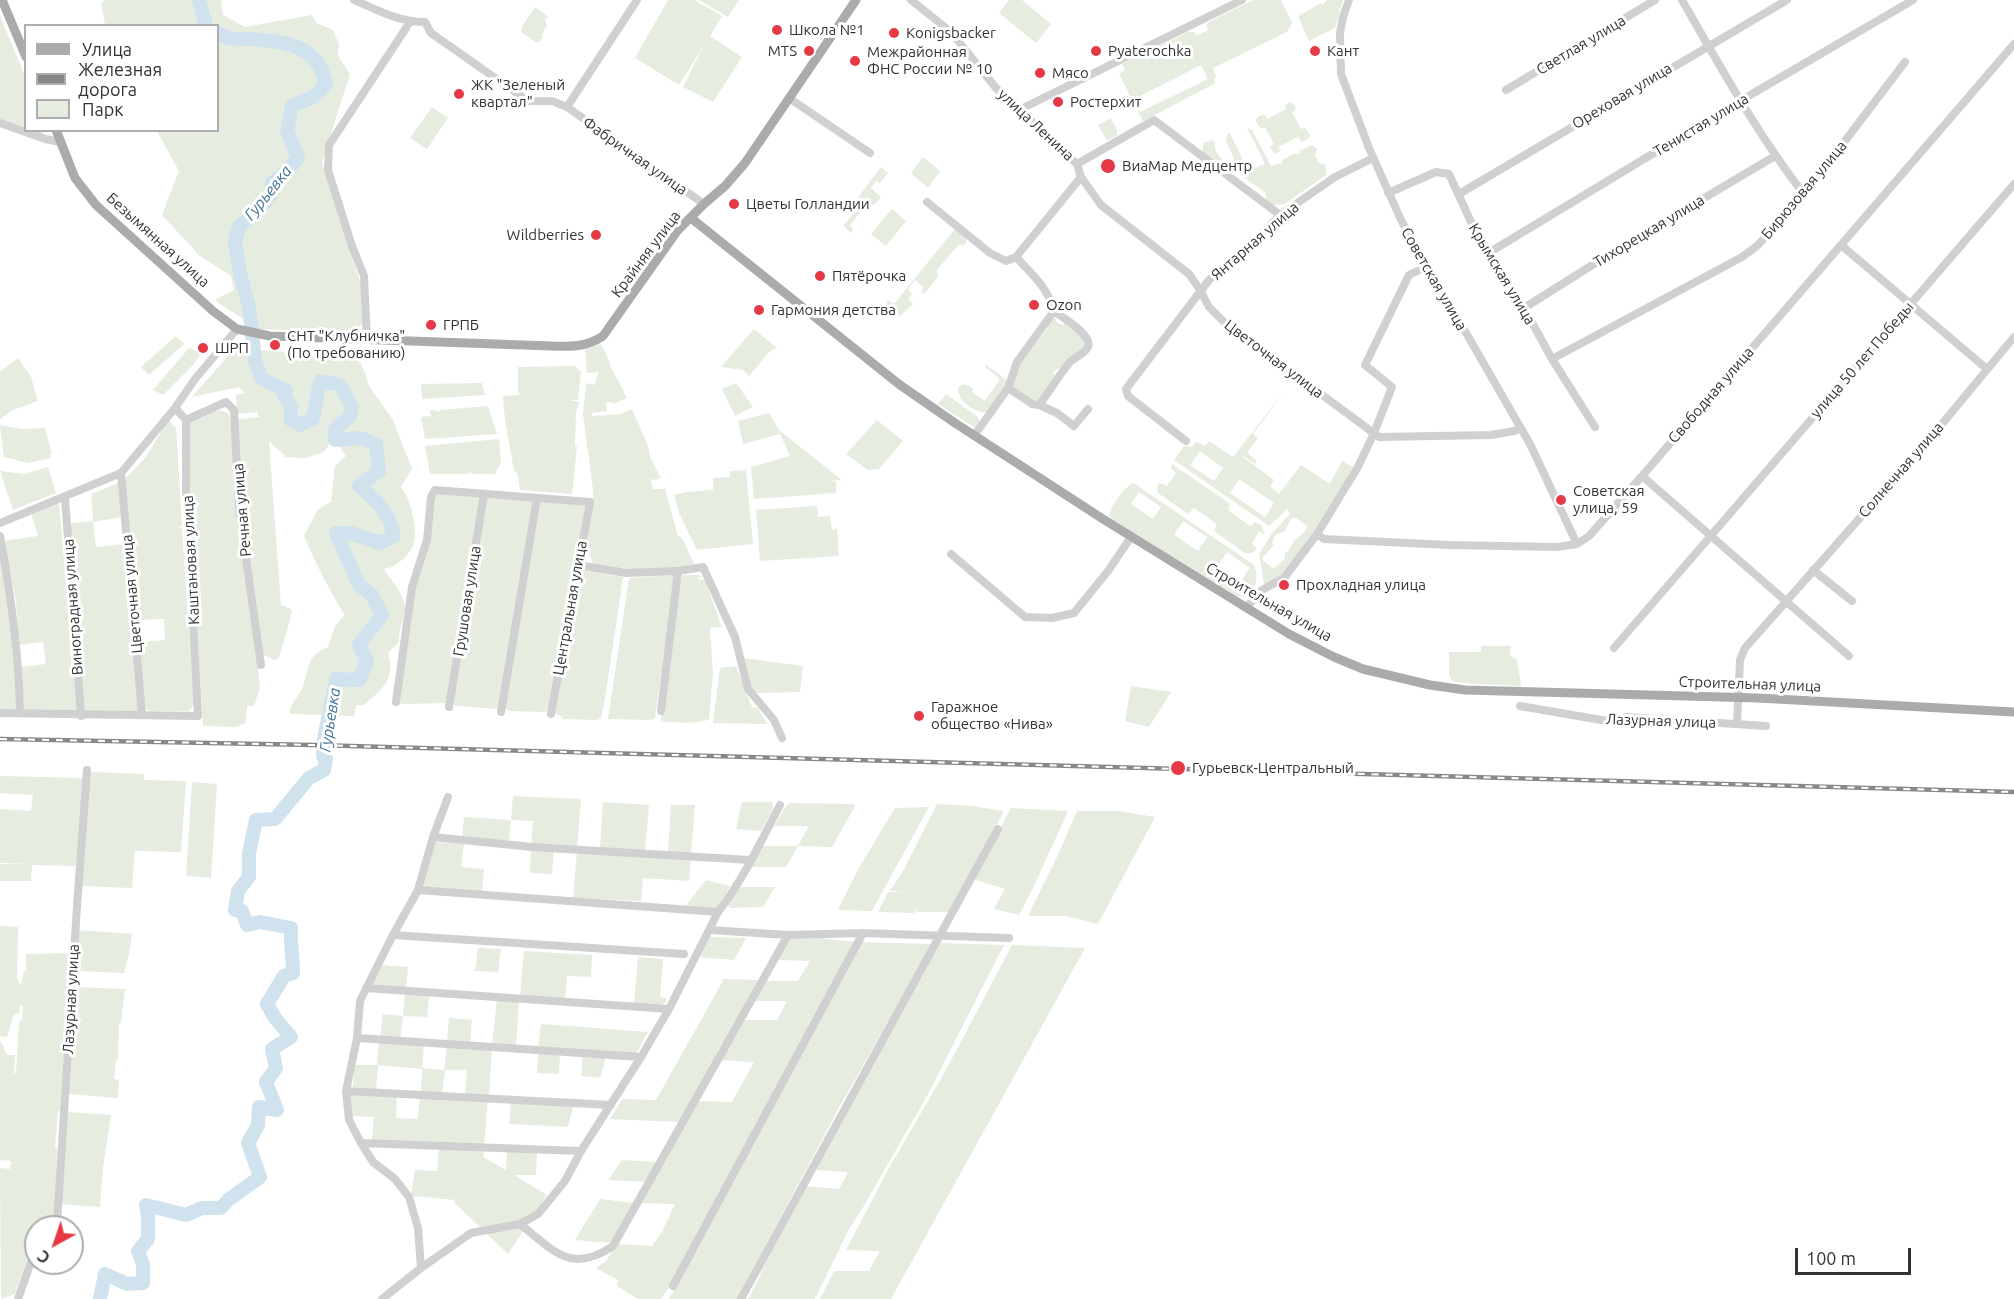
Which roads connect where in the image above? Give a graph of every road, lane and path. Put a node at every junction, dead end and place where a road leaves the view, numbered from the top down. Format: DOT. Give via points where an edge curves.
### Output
graph roads {
  1 [pos="2,0"];
  2 [pos="354,0"];
  3 [pos="637,0"];
  4 [pos="856,0"];
  5 [pos="911,0"];
  6 [pos="1242,0"];
  7 [pos="1349,0"];
  8 [pos="1655,0"];
  9 [pos="1682,0"];
  10 [pos="1787,0"];
  11 [pos="1913,0"];
  12 [pos="410,22"];
  13 [pos="2014,44"];
  14 [pos="1708,45"];
  15 [pos="24,52"];
  16 [pos="1905,62"];
  17 [pos="1506,90"];
  18 [pos="789,98"];
  19 [pos="1740,101"];
  20 [pos="567,107"];
  21 [pos="1019,110"];
  22 [pos="0,123"];
  23 [pos="24,132"];
  24 [pos="25,132"];
  25 [pos="57,132"];
  26 [pos="60,142"];
  27 [pos="870,153"];
  28 [pos="1775,156"];
  29 [pos="1373,158"];
  30 [pos="1077,164"];
  31 [pos="1081,177"];
  32 [pos="2014,184"];
  33 [pos="1388,193"];
  34 [pos="1803,193"];
  35 [pos="1459,194"];
  36 [pos="927,202"];
  37 [pos="704,204"];
  38 [pos="1280,215"];
  39 [pos="691,218"];
  40 [pos="1841,245"];
  41 [pos="1490,252"];
  42 [pos="1016,257"];
  43 [pos="1426,267"];
  44 [pos="1200,290"];
  45 [pos="1911,304"];
  46 [pos="1524,308"];
  47 [pos="1054,311"];
  48 [pos="237,329"];
  49 [pos="2014,338"];
  50 [pos="367,339"];
  51 [pos="1552,359"];
  52 [pos="1987,369"];
  53 [pos="1008,388"];
  54 [pos="1040,405"];
  55 [pos="175,408"];
  56 [pos="1088,409"];
  57 [pos="186,420"];
  58 [pos="1595,427"];
  59 [pos="1521,428"];
  60 [pos="1374,433"];
  61 [pos="974,436"];
  62 [pos="1186,441"];
  63 [pos="121,473"];
  64 [pos="1642,476"];
  65 [pos="484,494"];
  66 [pos="64,498"];
  67 [pos="537,498"];
  68 [pos="0,523"];
  69 [pos="1317,534"];
  70 [pos="1710,535"];
  71 [pos="0,536"];
  72 [pos="1131,537"];
  73 [pos="1577,544"];
  74 [pos="951,554"];
  75 [pos="578,566"];
  76 [pos="1813,570"];
  77 [pos="678,571"];
  78 [pos="1852,601"];
  79 [pos="1787,602"];
  80 [pos="1246,608"];
  81 [pos="1614,648"];
  82 [pos="1849,656"];
  83 [pos="261,665"];
  84 [pos="1738,697"];
  85 [pos="396,702"];
  86 [pos="1520,706"];
  87 [pos="449,707"];
  88 [pos="661,711"];
  89 [pos="501,712"];
  90 [pos="2014,712"];
  91 [pos="0,713"];
  92 [pos="20,713"];
  93 [pos="142,714"];
  94 [pos="551,714"];
  95 [pos="81,716"];
  96 [pos="1737,724"];
  97 [pos="1766,726"];
  98 [pos="782,738"];
  99 [pos="87,770"];
  100 [pos="448,797"];
  101 [pos="780,805"];
  102 [pos="998,829"];
  103 [pos="433,837"];
  104 [pos="750,860"];
  105 [pos="418,890"];
  106 [pos="718,912"];
  107 [pos="710,930"];
  108 [pos="863,933"];
  109 [pos="393,935"];
  110 [pos="788,935"];
  111 [pos="939,935"];
  112 [pos="1009,938"];
  113 [pos="684,954"];
  114 [pos="366,988"];
  115 [pos="669,1009"];
  116 [pos="357,1038"];
  117 [pos="641,1057"];
  118 [pos="346,1091"];
  119 [pos="611,1104"];
  120 [pos="361,1143"];
  121 [pos="581,1151"];
  122 [pos="58,1215"];
  123 [pos="520,1224"];
  124 [pos="421,1268"];
  125 [pos="26,1275"];
  126 [pos="673,1287"];
  127 [pos="18,1299"];
  128 [pos="382,1299"];
  129 [pos="741,1299"];
  1 -- 15 [label="main road"];
  2 -- 12 [label="street"];
  3 -- 20 [label="street, Фабричная улица"];
  4 -- 18 [label="main road, Крайняя улица"];
  5 -- 21 [label="street, улица Ленина" via="951,32"];
  6 -- 21 [label="street"];
  7 -- 29 [label="street, Советская улица" via="1340,33 1341,74"];
  8 -- 17 [label="street, Светлая улица"];
  9 -- 14 [label="street"];
  10 -- 14 [label="street, Ореховая улица"];
  11 -- 19 [label="street, Тенистая улица"];
  12 -- 20 [label="street, Фабричная улица" via="425,22 431,33 528,101 552,101"];
  12 -- 50 [label="street" via="329,145 328,170 364,276"];
  13 -- 40 [label="street, Свободная улица"];
  14 -- 19 [label="street"];
  14 -- 35 [label="street, Ореховая улица"];
  16 -- 34 [label="street, Бирюзовая улица"];
  18 -- 27 [label="street"];
  18 -- 37 [label="main road, Крайняя улица" via="739,172"];
  19 -- 28 [label="street"];
  19 -- 41 [label="street, Тенистая улица"];
  20 -- 37 [label="street, Фабричная улица"];
  21 -- 30 [label="street, улица Ленина"];
  22 -- 23 [label="street"];
  24 -- 26 [label="street"];
  25 -- 26 [label="main road, Безымянная улица"];
  26 -- 48 [label="main road, Безымянная улица" via="75,178 96,206"];
  28 -- 34 [label="street"];
  28 -- 46 [label="street, Тихорецкая улица"];
  29 -- 33 [label="street, Советская улица"];
  29 -- 38 [label="street, Янтарная улица" via="1335,177"];
  30 -- 31 [label="street, улица Ленина"];
  30 -- 38 [label="street" via="1154,120"];
  31 -- 42 [label="street"];
  31 -- 44 [label="street, Цветочная улица" via="1101,205 1189,274"];
  32 -- 45 [label="street, улица 50 лет Победы"];
  33 -- 35 [label="street, Крымская улица" via="1436,172 1449,174"];
  33 -- 43 [label="street, Советская улица"];
  34 -- 51 [label="street, Бирюзовая улица" via="1757,246 1742,257"];
  35 -- 41 [label="street, Крымская улица"];
  36 -- 42 [label="street" via="990,253 1006,261"];
  37 -- 39 [label="main road, Крайняя улица"];
  38 -- 44 [label="street, Янтарная улица"];
  39 -- 50 [label="main road, Крайняя улица" via="678,230 612,326 595,341 568,347"];
  39 -- 61 [label="main road, Строительная улица" via="900,385"];
  40 -- 45 [label="street"];
  40 -- 64 [label="street, Свободная улица"];
  41 -- 46 [label="street, Крымская улица"];
  42 -- 47 [label="street" via="1043,286"];
  43 -- 59 [label="street, Советская улица"];
  43 -- 60 [label="street" via="1409,275 1365,365 1392,387"];
  44 -- 60 [label="street, Цветочная улица" via="1209,307 1225,323"];
  44 -- 62 [label="street, Янтарная улица" via="1126,389 1128,396"];
  45 -- 52 [label="street"];
  45 -- 70 [label="street, улица 50 лет Победы"];
  46 -- 51 [label="street, Крымская улица"];
  47 -- 53 [label="street" via="1017,362"];
  47 -- 54 [label="street" via="1084,333 1089,346 1072,360"];
  48 -- 50 [label="main road" via="270,336"];
  48 -- 55 [label="street"];
  49 -- 52 [label="street, Солнечная улица"];
  51 -- 58 [label="street, Крымская улица"];
  52 -- 76 [label="street, Солнечная улица"];
  53 -- 54 [label="street"];
  53 -- 61 [label="street"];
  54 -- 56 [label="street" via="1074,426"];
  55 -- 57 [label="street"];
  55 -- 63 [label="street"];
  57 -- 83 [label="street, Речная улица" via="226,402 234,410 239,509"];
  57 -- 93 [label="street, Каштановая улица" via="198,716"];
  59 -- 60 [label="street" via="1491,435 1379,437"];
  59 -- 73 [label="street, Советская улица"];
  60 -- 69 [label="street"];
  61 -- 72 [label="main road, Строительная улица"];
  63 -- 66 [label="street"];
  63 -- 93 [label="street, Цветочная улица"];
  64 -- 70 [label="street"];
  64 -- 73 [label="street, Свободная улица" via="1589,536"];
  65 -- 67 [label="street"];
  65 -- 85 [label="street" via="435,490 431,497 427,540 412,587"];
  65 -- 87 [label="street, Грушовая улица"];
  66 -- 68 [label="street"];
  66 -- 95 [label="street, Виноградная улица"];
  67 -- 75 [label="street, Центральная улица" via="590,502"];
  67 -- 89 [label="street"];
  69 -- 73 [label="street" via="1324,539 1449,545"];
  69 -- 80 [label="street" via="1284,578 1262,590"];
  70 -- 79 [label="street"];
  70 -- 81 [label="street, улица 50 лет Победы"];
  71 -- 92 [label="street" via="12,599"];
  72 -- 74 [label="street" via="1074,613 1052,618 1025,617"];
  72 -- 80 [label="main road, Строительная улица"];
  75 -- 77 [label="street" via="626,573"];
  75 -- 94 [label="street, Центральная улица"];
  76 -- 78 [label="street"];
  76 -- 79 [label="street, Солнечная улица"];
  77 -- 88 [label="street"];
  77 -- 98 [label="street" via="703,567 735,637 748,689 774,720"];
  79 -- 82 [label="street"];
  79 -- 84 [label="street, Солнечная улица" via="1745,648 1740,660"];
  80 -- 84 [label="main road, Строительная улица" via="1289,634 1363,669 1430,685 1484,691"];
  84 -- 90 [label="main road, Строительная улица"];
  84 -- 96 [label="street, Солнечная улица"];
  86 -- 96 [label="street, Лазурная улица" via="1613,722 1626,717"];
  91 -- 92 [label="street"];
  92 -- 95 [label="street"];
  93 -- 95 [label="street"];
  96 -- 97 [label="street, Лазурная улица"];
  99 -- 122 [label="street, Лазурная улица"];
  100 -- 103 [label="street"];
  101 -- 104 [label="street"];
  102 -- 111 [label="street"];
  103 -- 104 [label="street"];
  103 -- 105 [label="street"];
  104 -- 106 [label="street"];
  105 -- 106 [label="street"];
  105 -- 109 [label="street"];
  106 -- 107 [label="street"];
  107 -- 110 [label="street"];
  107 -- 115 [label="street"];
  108 -- 110 [label="street"];
  108 -- 111 [label="street"];
  108 -- 126 [label="street"];
  109 -- 113 [label="street"];
  109 -- 114 [label="street"];
  110 -- 123 [label="street" via="613,1246 598,1256 577,1260 557,1253"];
  111 -- 112 [label="street"];
  111 -- 129 [label="street"];
  114 -- 115 [label="street"];
  114 -- 116 [label="street" via="360,1001"];
  115 -- 117 [label="street"];
  116 -- 117 [label="street"];
  116 -- 118 [label="street"];
  117 -- 119 [label="street"];
  118 -- 119 [label="street"];
  118 -- 120 [label="street" via="349,1120"];
  119 -- 121 [label="street"];
  120 -- 121 [label="street"];
  120 -- 124 [label="street" via="373,1162 395,1179 409,1197 418,1228"];
  121 -- 123 [label="street" via="565,1181 538,1214"];
  123 -- 124 [label="street" via="471,1233"];
  124 -- 128 [label="street"];
  125 -- 127 [label="street"];
}
